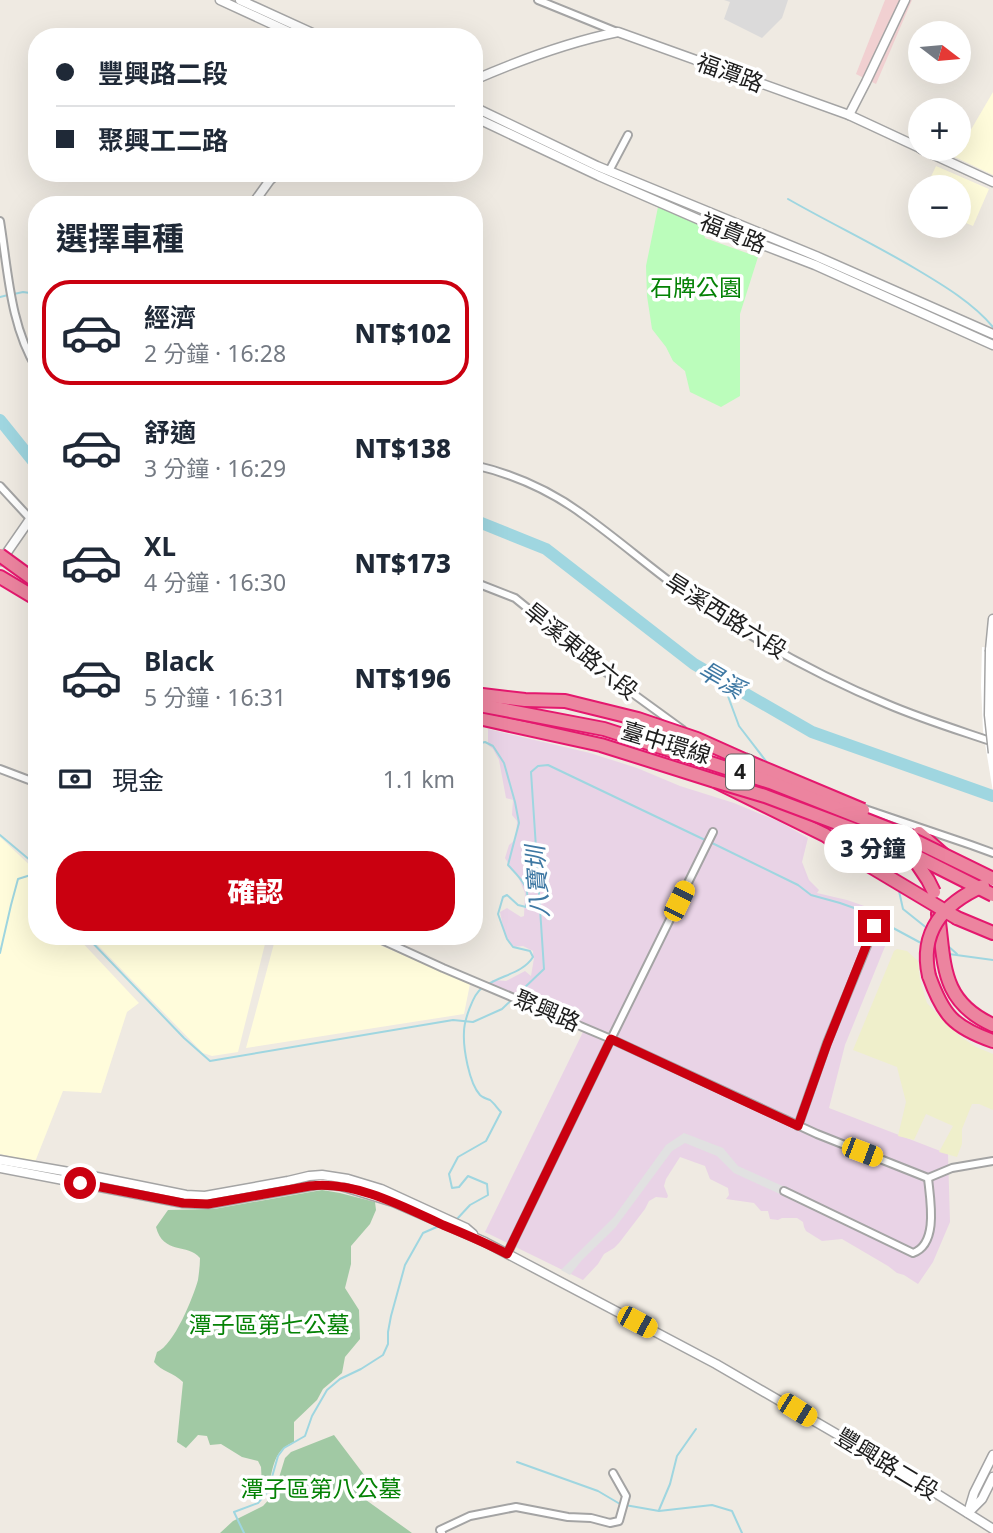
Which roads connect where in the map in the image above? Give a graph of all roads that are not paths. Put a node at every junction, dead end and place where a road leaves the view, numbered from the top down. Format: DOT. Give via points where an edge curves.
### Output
graph roads {
  1 [pos="220,0"];
  2 [pos="240,0"];
  3 [pos="538,0"];
  4 [pos="905,0"];
  5 [pos="281,28"];
  6 [pos="301,28"];
  7 [pos="618,33"];
  8 [pos="483,77"];
  9 [pos="483,111"];
  10 [pos="849,115"];
  11 [pos="483,121"];
  12 [pos="628,135"];
  13 [pos="908,142"];
  14 [pos="948,161"];
  15 [pos="609,171"];
  16 [pos="270,182"];
  17 [pos="993,183"];
  18 [pos="258,196"];
  19 [pos="0,221"];
  20 [pos="993,334"];
  21 [pos="993,345"];
  22 [pos="28,352"];
  23 [pos="483,467"];
  24 [pos="0,486"];
  25 [pos="28,518"];
  26 [pos="28,520"];
  27 [pos="0,555"];
  28 [pos="0,562"];
  29 [pos="28,575"];
  30 [pos="0,577"];
  31 [pos="483,586"];
  32 [pos="28,593"];
  33 [pos="993,619"];
  34 [pos="483,695"];
  35 [pos="483,706"];
  36 [pos="483,719"];
  37 [pos="993,741"];
  38 [pos="993,752"];
  39 [pos="0,769"];
  40 [pos="28,780"];
  41 [pos="715,781"];
  42 [pos="830,796"];
  43 [pos="713,832"];
  44 [pos="993,853"];
  45 [pos="993,881"];
  46 [pos="993,895"];
  47 [pos="993,902"];
  48 [pos="874,926"];
  49 [pos="993,933"];
  50 [pos="393,945"];
  51 [pos="993,1026"];
  52 [pos="611,1039"];
  53 [pos="993,1041"];
  54 [pos="798,1126"];
  55 [pos="0,1160"];
  56 [pos="993,1161"];
  57 [pos="0,1168"];
  58 [pos="928,1178"];
  59 [pos="784,1191"];
  60 [pos="447,1223"];
  61 [pos="507,1254"];
  62 [pos="993,1455"];
  63 [pos="613,1473"];
  64 [pos="993,1477"];
  65 [pos="968,1513"];
  66 [pos="993,1529"];
  67 [pos="442,1533"];
  1 -- 5 [label="street"];
  2 -- 6 [label="street"];
  3 -- 7 [label="street, 福潭路"];
  4 -- 10 [label="street"];
  7 -- 8 [label="street" via="593,37"];
  7 -- 10 [label="street, 福潭路"];
  9 -- 15 [label="street, 福貴路"];
  10 -- 13 [label="street, 福潭路"];
  11 -- 21 [label="street, 福貴路"];
  12 -- 15 [label="street"];
  14 -- 17 [label="street, 福潭路"];
  15 -- 20 [label="street, 福貴路"];
  16 -- 18 [label="street"];
  19 -- 22 [label="street" via="15,314"];
  23 -- 37 [label="street, 旱溪西路六段" via="559,499 749,635 887,704"];
  24 -- 25 [label="street"];
  26 -- 28 [label="street"];
  27 -- 29 [label="highway, bridge"];
  30 -- 32 [label="highway"];
  31 -- 44 [label="street, 旱溪東路六段" via="515,598 628,690 686,732 725,753 793,785"];
  33 -- 38 [label="street, bridge" via="988,690"];
  34 -- 42 [label="highway, bridge" via="565,701 620,713 697,738"];
  35 -- 45 [label="highway, 臺中環線 / 4, bridge" via="604,729 770,782 897,832"];
  36 -- 41 [label="highway, 臺中環線 / 4" via="601,745"];
  39 -- 40 [label="street"];
  41 -- 46 [label="highway, 臺中環線 / 4, bridge" via="890,843"];
  41 -- 49 [label="highway, bridge" via="825,835 911,892"];
  42 -- 47 [label="highway, bridge" via="919,833"];
  42 -- 51 [label="highway, bridge" via="912,857 929,880 948,980 965,1007"];
  43 -- 52 [label="street"];
  45 -- 53 [label="highway, bridge" via="947,908 926,952 938,1000 966,1031"];
  48 -- 54 [label="street"];
  50 -- 52 [label="street, 聚興路"];
  52 -- 54 [label="street, 聚興路"];
  52 -- 61 [label="street"];
  54 -- 58 [label="street, 聚興路"];
  55 -- 60 [label="street, 豐興路二段" via="205,1196 322,1175 381,1189"];
  56 -- 58 [label="street" via="952,1168"];
  57 -- 60 [label="street, 豐興路二段" via="183,1203 208,1204 321,1185 341,1186"];
  58 -- 59 [label="street" via="928,1238 913,1252"];
  60 -- 61 [label="street, 豐興路二段"];
  61 -- 65 [label="street, 豐興路二段" via="716,1364"];
  62 -- 65 [label="street"];
  63 -- 67 [label="street" via="626,1496 619,1521 516,1507 470,1516 440,1530"];
  64 -- 65 [label="street" via="982,1499"];
  65 -- 66 [label="street, 豐興路二段"];
}
